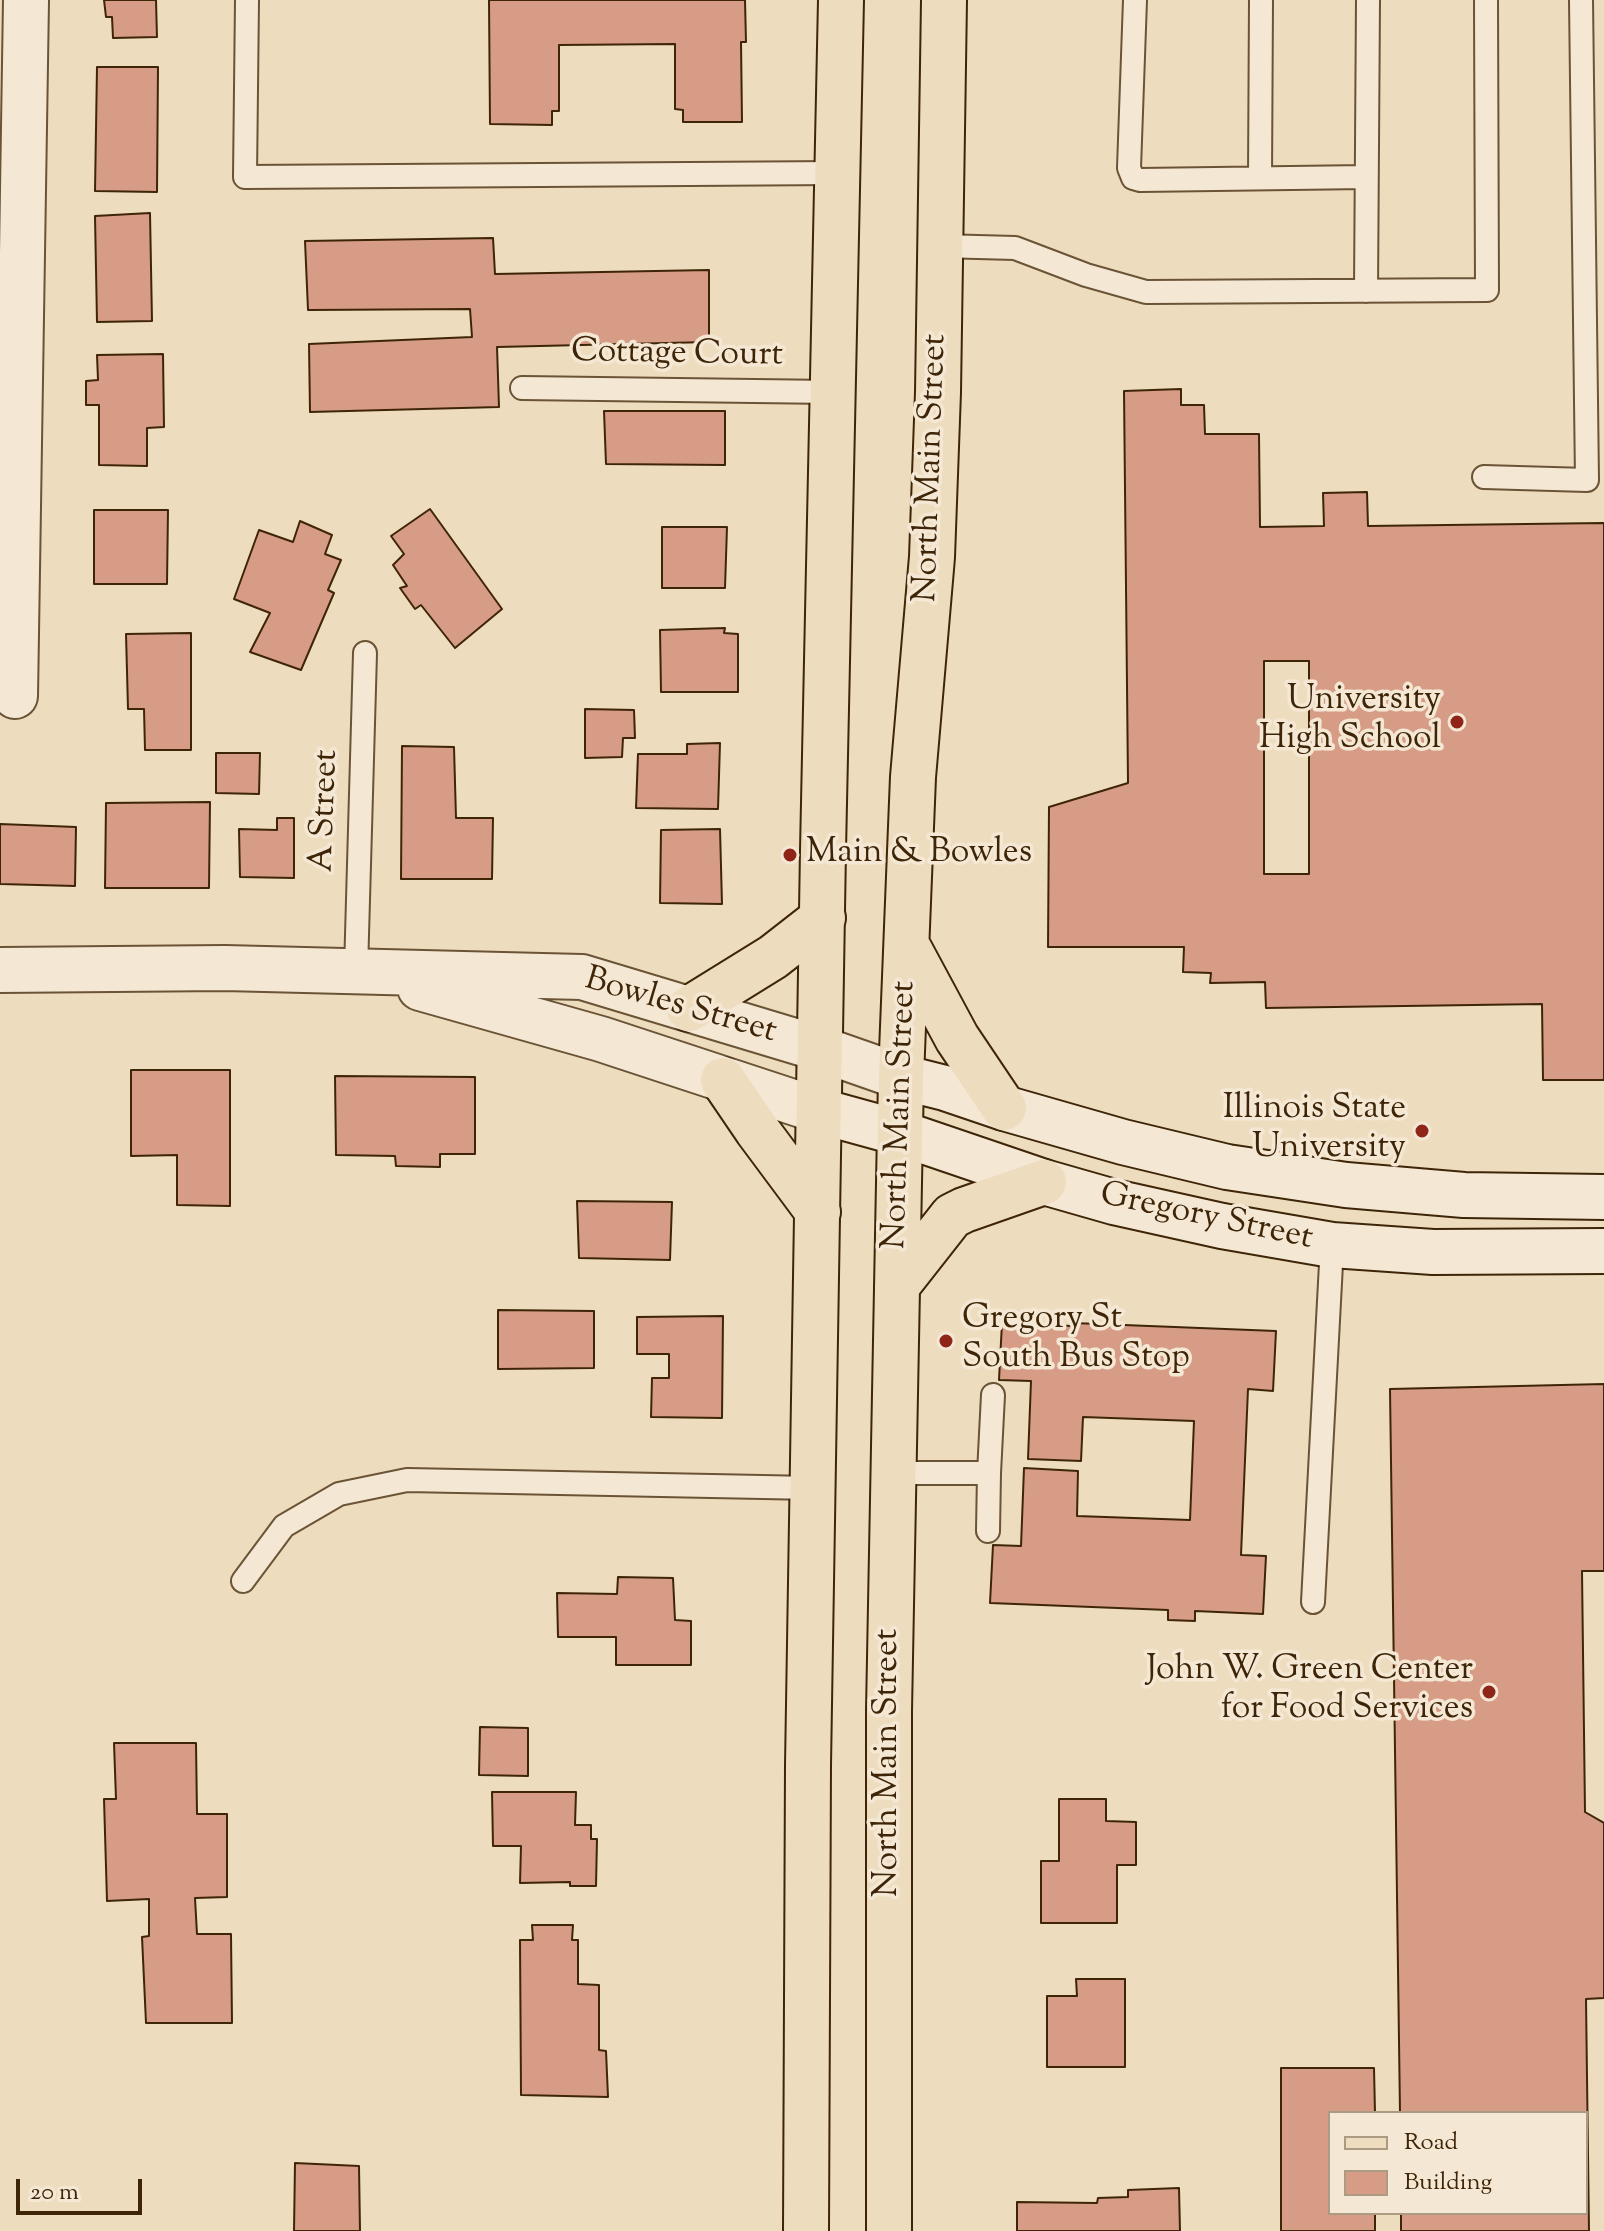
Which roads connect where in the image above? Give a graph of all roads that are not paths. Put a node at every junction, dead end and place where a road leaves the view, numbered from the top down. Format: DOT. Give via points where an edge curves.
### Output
graph roads {
  1 [pos="26,0"];
  2 [pos="247,0"];
  3 [pos="841,0"];
  4 [pos="944,0"];
  5 [pos="1135,0"];
  6 [pos="1261,0"];
  7 [pos="1368,0"];
  8 [pos="1486,0"];
  9 [pos="1581,0"];
  10 [pos="13,56"];
  11 [pos="836,173"];
  12 [pos="1366,177"];
  13 [pos="1260,178"];
  14 [pos="940,246"];
  15 [pos="1366,291"];
  16 [pos="522,388"];
  17 [pos="832,392"];
  18 [pos="1484,477"];
  19 [pos="365,653"];
  20 [pos="15,696"];
  21 [pos="823,918"];
  22 [pos="906,942"];
  23 [pos="0,970"];
  24 [pos="356,970"];
  25 [pos="689,1009"];
  26 [pos="821,1049"];
  27 [pos="901,1077"];
  28 [pos="723,1080"];
  29 [pos="1004,1108"];
  30 [pos="820,1111"];
  31 [pos="900,1133"];
  32 [pos="1044,1182"];
  33 [pos="1604,1197"];
  34 [pos="818,1212"];
  35 [pos="1332,1245"];
  36 [pos="1604,1251"];
  37 [pos="897,1286"];
  38 [pos="993,1395"];
  39 [pos="894,1473"];
  40 [pos="989,1473"];
  41 [pos="813,1488"];
  42 [pos="988,1531"];
  43 [pos="243,1581"];
  44 [pos="1313,1602"];
  45 [pos="806,2231"];
  46 [pos="889,2231"];
  1 -- 10 [label="street"];
  2 -- 11 [label="lane" via="245,177"];
  3 -- 11 [label="main road"];
  4 -- 14 [label="main road, North Main Street"];
  5 -- 13 [label="lane" via="1129,168 1133,178"];
  6 -- 13 [label="lane"];
  7 -- 12 [label="lane"];
  8 -- 15 [label="lane" via="1487,290"];
  9 -- 18 [label="lane" via="1587,480"];
  10 -- 20 [label="street"];
  11 -- 17 [label="main road"];
  12 -- 13 [label="lane"];
  12 -- 15 [label="lane"];
  14 -- 15 [label="lane" via="1015,248 1146,292"];
  14 -- 22 [label="main road, North Main Street" via="932,557 913,777"];
  16 -- 17 [label="lane, Cottage Court"];
  17 -- 21 [label="main road"];
  19 -- 24 [label="lane, A Street"];
  21 -- 25 [label="main road" via="773,957"];
  21 -- 26 [label="main road"];
  22 -- 27 [label="main road, North Main Street"];
  22 -- 29 [label="main road" via="957,1038"];
  23 -- 24 [label="street, Bowles Street"];
  24 -- 25 [label="street, Bowles Street" via="582,977"];
  24 -- 28 [label="street, Bowles Street" via="601,1039"];
  25 -- 26 [label="street, Bowles Street"];
  26 -- 27 [label="street, Bowles Street"];
  26 -- 30 [label="main road"];
  27 -- 29 [label="street, Gregory Street"];
  27 -- 31 [label="main road, North Main Street"];
  28 -- 30 [label="street, Bowles Street"];
  28 -- 34 [label="main road"];
  29 -- 33 [label="street, Gregory Street" via="1227,1167 1464,1195"];
  30 -- 31 [label="street, Gregory Street"];
  30 -- 34 [label="main road"];
  31 -- 32 [label="street, Gregory Street"];
  31 -- 37 [label="main road, North Main Street"];
  32 -- 35 [label="street, Gregory Street" via="1222,1226"];
  32 -- 37 [label="main road" via="952,1216"];
  34 -- 41 [label="main road"];
  35 -- 36 [label="street, Gregory Street" via="1433,1252"];
  35 -- 44 [label="lane"];
  37 -- 39 [label="main road, North Main Street"];
  38 -- 40 [label="lane"];
  39 -- 40 [label="lane"];
  39 -- 46 [label="main road, North Main Street"];
  40 -- 42 [label="lane"];
  41 -- 43 [label="lane" via="407,1480 339,1494 284,1526"];
  41 -- 45 [label="main road"];
}
